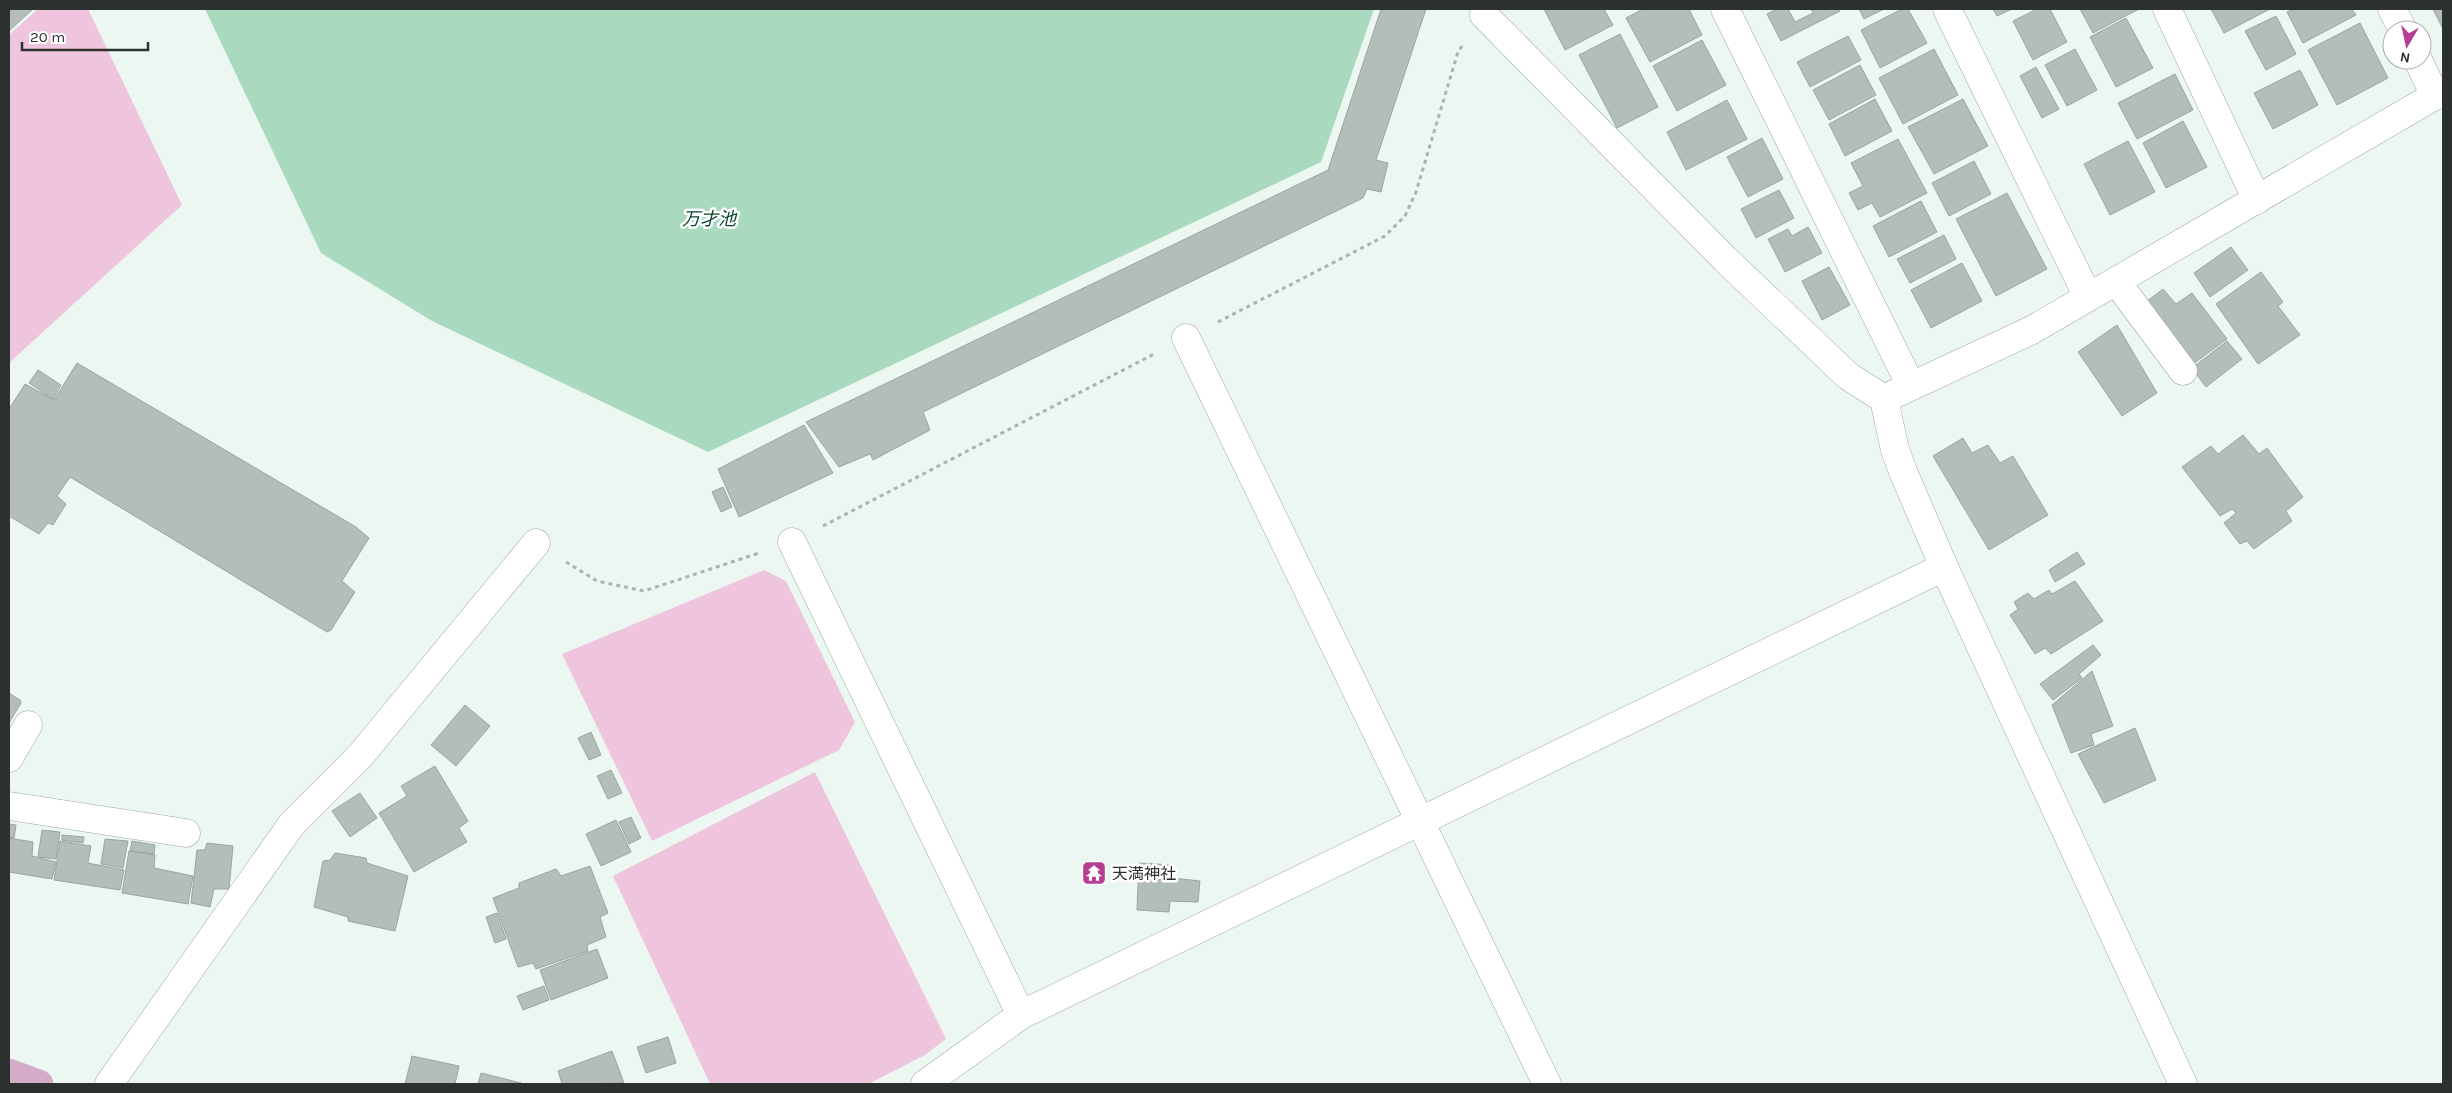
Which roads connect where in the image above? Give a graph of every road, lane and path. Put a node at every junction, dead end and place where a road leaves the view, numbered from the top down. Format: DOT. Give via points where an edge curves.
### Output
graph roads {
  1 [pos="1725,9"];
  2 [pos="1947,9"];
  3 [pos="2167,9"];
  4 [pos="1484,12"];
  5 [pos="2424,70"];
  6 [pos="2439,94"];
  7 [pos="2257,200"];
  8 [pos="2116,281"];
  9 [pos="2088,297"];
  10 [pos="1186,338"];
  11 [pos="2183,371"];
  12 [pos="1911,386"];
  13 [pos="1884,399"];
  14 [pos="792,542"];
  15 [pos="536,543"];
  16 [pos="1944,567"];
  17 [pos="28,725"];
  18 [pos="9,758"];
  19 [pos="9,806"];
  20 [pos="1417,821"];
  21 [pos="186,833"];
  22 [pos="1021,1014"];
  23 [pos="9,1073"];
  24 [pos="39,1084"];
  25 [pos="109,1084"];
  26 [pos="925,1084"];
  27 [pos="1546,1084"];
  28 [pos="2183,1084"];
  1 -- 12 [label="street"];
  2 -- 9 [label="street"];
  3 -- 7 [label="street"];
  4 -- 10 [label="path" via="1458,52 1416,192 1405,216 1385,236"];
  4 -- 13 [label="street" via="1725,259 1848,376"];
  5 -- 6 [label="street"];
  6 -- 7 [label="street"];
  7 -- 8 [label="street"];
  8 -- 9 [label="street"];
  8 -- 11 [label="street"];
  9 -- 12 [label="street" via="2032,330"];
  10 -- 14 [label="path"];
  10 -- 20 [label="street"];
  12 -- 13 [label="street"];
  13 -- 16 [label="street" via="1895,450"];
  14 -- 15 [label="path" via="644,591 597,580"];
  14 -- 22 [label="street"];
  15 -- 25 [label="street" via="360,756 292,824"];
  16 -- 20 [label="street"];
  16 -- 28 [label="street"];
  17 -- 18 [label="street"];
  19 -- 21 [label="street"];
  20 -- 22 [label="street"];
  20 -- 27 [label="street"];
  22 -- 26 [label="street"];
  23 -- 24 [label="main road"];
}
